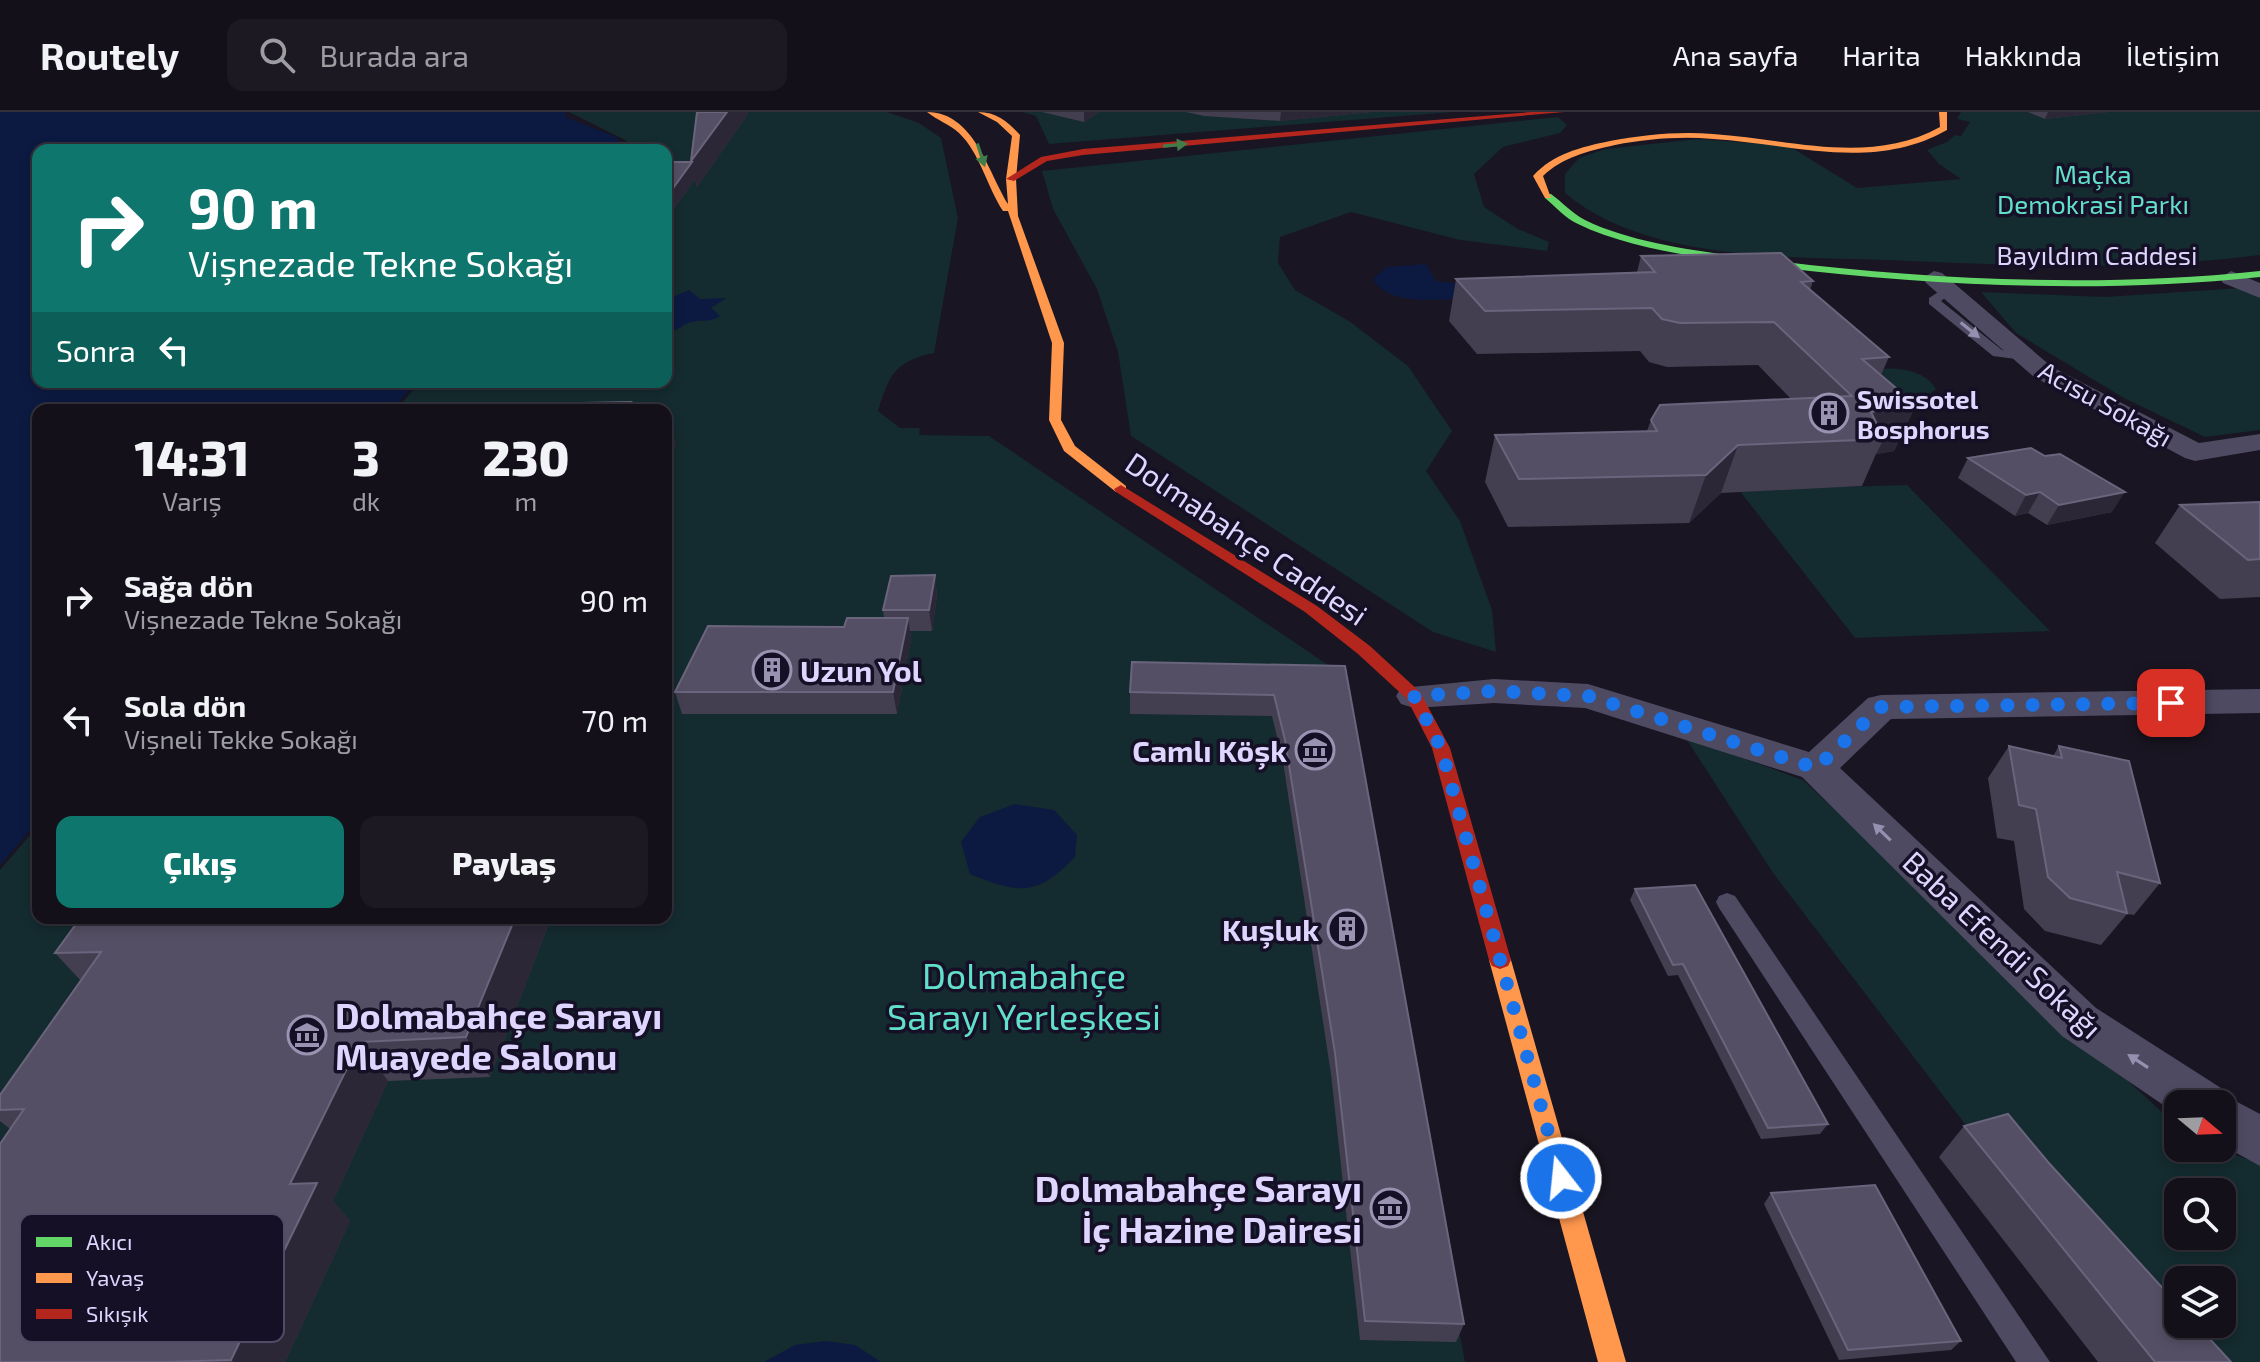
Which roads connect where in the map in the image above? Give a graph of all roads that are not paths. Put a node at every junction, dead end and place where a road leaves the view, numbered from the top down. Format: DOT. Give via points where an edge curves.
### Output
graph roads {
  1 [pos="931,112"];
  2 [pos="956,112"];
  3 [pos="982,112"];
  4 [pos="1560,112"];
  5 [pos="1925,112"];
  6 [pos="1943,112"];
  7 [pos="1016,143"];
  8 [pos="1097,150"];
  9 [pos="1011,179"];
  10 [pos="1013,216"];
  11 [pos="2260,274"];
  12 [pos="2231,278"];
  13 [pos="1940,285"];
  14 [pos="2260,291"];
  15 [pos="2260,442"];
  16 [pos="1414,696"];
  17 [pos="2260,701"];
  18 [pos="1816,768"];
  19 [pos="1727,902"];
  20 [pos="2182,1090"];
  21 [pos="2236,1126"];
  22 [pos="2260,1142"];
  23 [pos="1612,1362"];
  24 [pos="2034,1362"];
  1 -- 10 [label="main road, one-way" via="970,134 993,190"];
  2 -- 7 [label="main road"];
  3 -- 7 [label="main road" via="1010,127"];
  8 -- 4 [label="main road, one-way"];
  5 -- 13 [label="main road, Bayıldım Caddesi" via="1928,127 1922,135 1878,145 1686,131 1590,142 1537,160 1523,175 1523,191 1549,216 1588,235 1698,264"];
  6 -- 13 [label="main road, Bayıldım Caddesi" via="1944,128 1937,136 1898,148 1664,136 1585,149 1560,157 1538,176 1539,189 1556,206 1620,238 1716,260"];
  7 -- 8 [label="main road"];
  7 -- 9 [label="main road"];
  8 -- 9 [label="main road" via="1044,159"];
  9 -- 10 [label="main road"];
  10 -- 16 [label="main road, Dolmabahçe Caddesi" via="1058,343 1055,420 1069,448 1119,487 1311,609"];
  11 -- 12 [label="main road, Bayıldım Caddesi"];
  12 -- 13 [label="main road, Bayıldım Caddesi"];
  12 -- 14 [label="street"];
  13 -- 15 [label="street, Acısu Sokağı" via="2043,372 2195,452"];
  16 -- 18 [label="street" via="1494,691 1588,696"];
  16 -- 23 [label="main road, Dolmabahçe Caddesi" via="1441,748"];
  17 -- 18 [label="street" via="1881,707"];
  20 -- 18 [label="street, Baba Efendi Sokağı, one-way" via="2079,1022"];
  19 -- 24 [label="lane"];
  21 -- 22 [label="street"];
}
